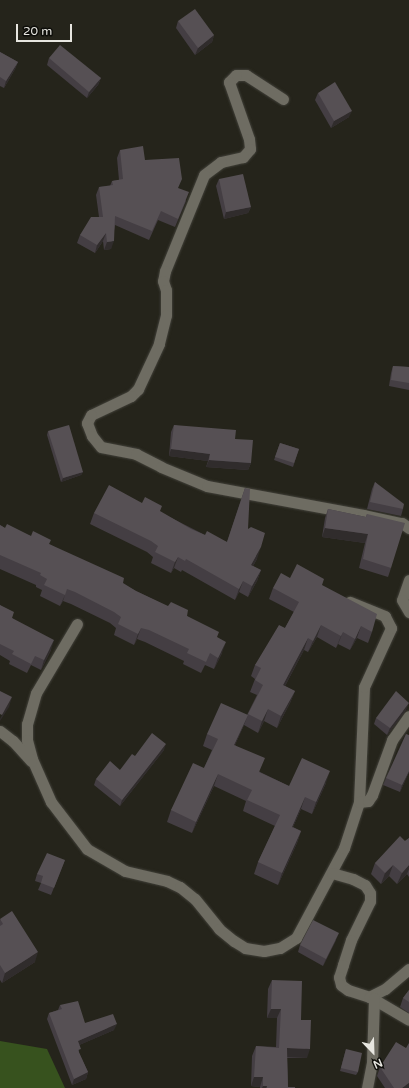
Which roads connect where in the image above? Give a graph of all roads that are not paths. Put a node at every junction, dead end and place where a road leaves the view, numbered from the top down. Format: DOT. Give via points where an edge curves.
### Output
graph roads {
  1 [pos="283,99"];
  2 [pos="409,528"];
  3 [pos="409,580"];
  4 [pos="342,598"];
  5 [pos="409,612"];
  6 [pos="77,624"];
  7 [pos="409,716"];
  8 [pos="0,731"];
  9 [pos="34,766"];
  10 [pos="359,802"];
  11 [pos="332,873"];
  12 [pos="409,969"];
  13 [pos="372,997"];
  14 [pos="409,1020"];
  15 [pos="367,1088"];
  1 -- 2 [label="street" via="246,75 236,75 229,82 249,139 250,149 243,157 221,162 204,175 165,271 163,281 166,290 166,315 159,344 138,389 131,396 91,416 87,423 92,436 101,447 136,454 208,486 364,515"];
  3 -- 5 [label="street" via="402,600"];
  4 -- 10 [label="street" via="385,616 391,628 364,687"];
  6 -- 9 [label="street" via="36,693 27,724 27,740"];
  7 -- 10 [label="street" via="392,740 372,795 368,801"];
  8 -- 9 [label="street" via="13,741"];
  9 -- 11 [label="street" via="51,802 87,849 125,871 167,881 180,887 195,899 219,929 246,948 264,951 280,948 296,938"];
  10 -- 11 [label="street" via="344,848"];
  11 -- 13 [label="street" via="365,885 370,893 370,902 352,940 339,977 341,985 348,990"];
  12 -- 13 [label="street" via="386,989"];
  13 -- 14 [label="street"];
  13 -- 15 [label="street" via="372,1062"];
}
